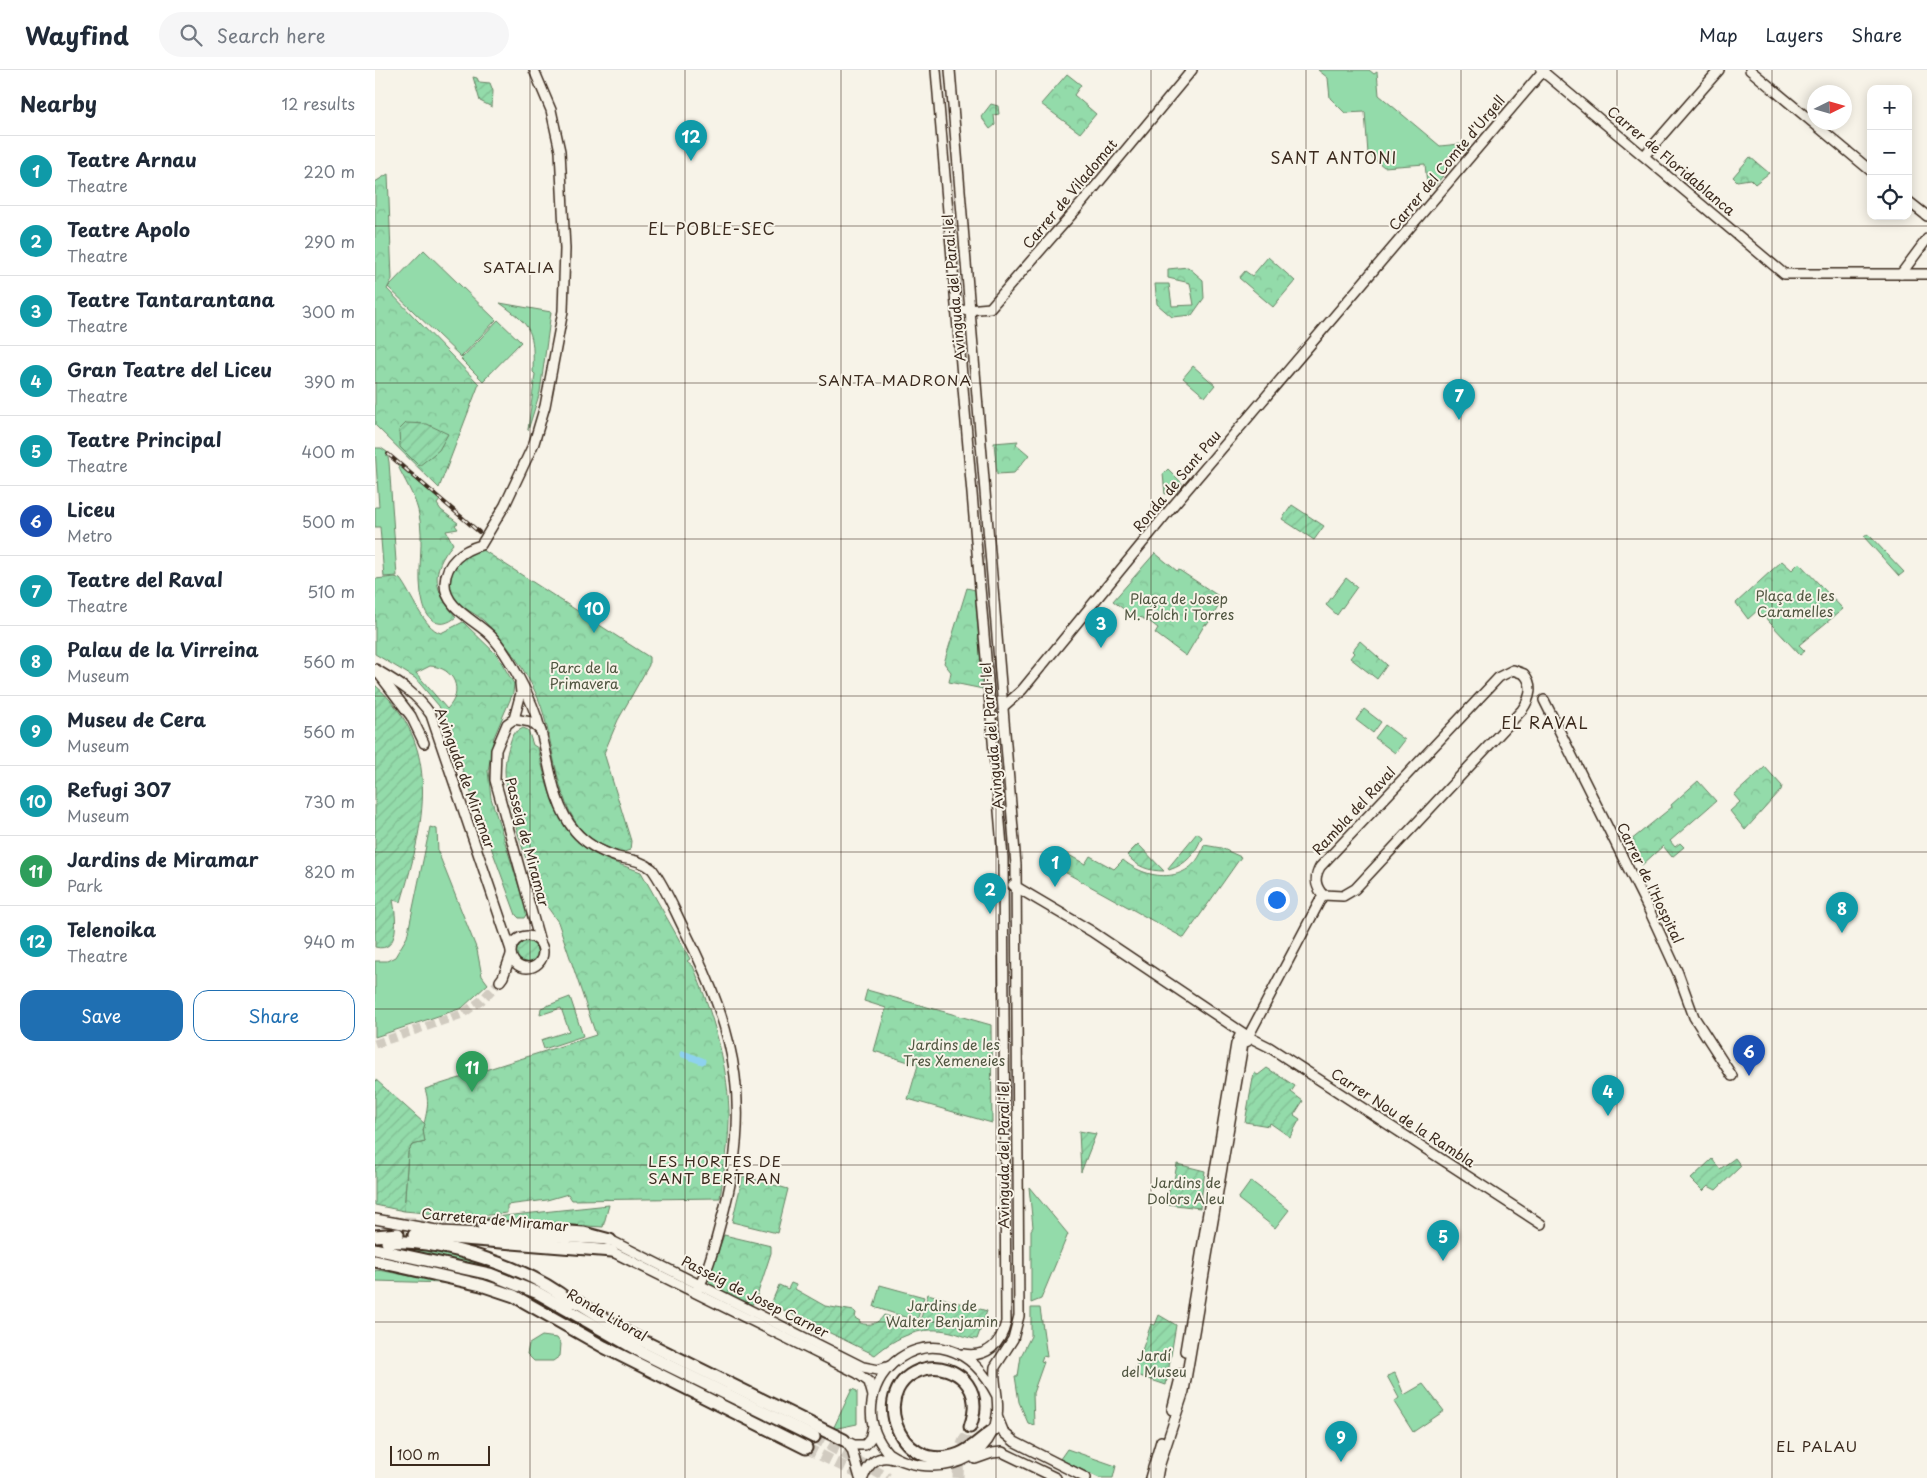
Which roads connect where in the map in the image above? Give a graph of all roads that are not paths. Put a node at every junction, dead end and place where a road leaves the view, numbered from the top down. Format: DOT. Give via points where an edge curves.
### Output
graph roads {
  1 [pos="534,70"];
  2 [pos="936,70"];
  3 [pos="950,70"];
  4 [pos="1192,70"];
  5 [pos="1719,70"];
  6 [pos="1750,70"];
  7 [pos="1543,71"];
  8 [pos="1644,156"];
  9 [pos="1867,168"];
  10 [pos="1912,204"];
  11 [pos="1927,216"];
  12 [pos="1927,238"];
  13 [pos="1371,274"];
  14 [pos="1901,274"];
  15 [pos="1927,274"];
  16 [pos="969,310"];
  17 [pos="956,311"];
  18 [pos="376,670"];
  19 [pos="519,678"];
  20 [pos="1544,700"];
  21 [pos="519,704"];
  22 [pos="1004,706"];
  23 [pos="533,708"];
  24 [pos="514,719"];
  25 [pos="531,722"];
  26 [pos="541,732"];
  27 [pos="437,733"];
  28 [pos="1004,880"];
  29 [pos="1017,886"];
  30 [pos="1323,895"];
  31 [pos="533,918"];
  32 [pos="501,919"];
  33 [pos="525,936"];
  34 [pos="540,942"];
  35 [pos="511,953"];
  36 [pos="522,967"];
  37 [pos="1245,1037"];
  38 [pos="1732,1076"];
  39 [pos="375,1219"];
  40 [pos="1541,1224"];
  41 [pos="483,1226"];
  42 [pos="375,1236"];
  43 [pos="387,1242"];
  44 [pos="611,1246"];
  45 [pos="375,1249"];
  46 [pos="375,1260"];
  47 [pos="399,1266"];
  48 [pos="375,1267"];
  49 [pos="698,1288"];
  50 [pos="566,1298"];
  51 [pos="633,1347"];
  52 [pos="961,1354"];
  53 [pos="890,1366"];
  54 [pos="997,1396"];
  55 [pos="873,1399"];
  56 [pos="997,1416"];
  57 [pos="874,1423"];
  58 [pos="971,1427"];
  59 [pos="993,1430"];
  60 [pos="813,1437"];
  61 [pos="844,1440"];
  62 [pos="806,1448"];
  63 [pos="894,1459"];
  64 [pos="975,1459"];
  65 [pos="861,1478"];
  66 [pos="1057,1478"];
  67 [pos="1086,1478"];
  68 [pos="1150,1478"];
  69 [pos="1157,1478"];
  1 -- 19 [label="street" via="551,110 560,151 565,250 563,311 535,443 481,545 455,558 445,584 455,607 483,626"];
  2 -- 17 [label="street, Avinguda del Paral·lel"];
  3 -- 16 [label="street, Avinguda del Paral·lel"];
  4 -- 16 [label="street, Carrer de Viladomat" via="990,308"];
  5 -- 8 [label="street"];
  6 -- 9 [label="street"];
  7 -- 8 [label="street, Carrer de Floridablanca"];
  7 -- 13 [label="street, Carrer del Comte d'Urgell"];
  8 -- 14 [label="street, Carrer de Floridablanca" via="1784,274"];
  10 -- 11 [label="street"];
  12 -- 14 [label="street"];
  13 -- 22 [label="street, Ronda de Sant Pau" via="1172,507 1023,690"];
  14 -- 15 [label="street"];
  16 -- 17 [label="street, Carrer de Viladomat"];
  16 -- 22 [label="street, Avinguda del Paral·lel"];
  17 -- 28 [label="street, Avinguda del Paral·lel"];
  18 -- 27 [label="street, Avinguda de Miramar" via="416,695 431,715"];
  18 -- 27 [label="street" via="411,716 424,743 425,728"];
  19 -- 21 [label="street, Passeig de Miramar"];
  19 -- 23 [label="street"];
  20 -- 38 [label="street, Carrer de l'Hospital" via="1650,912 1694,1017"];
  21 -- 23 [label="street"];
  21 -- 24 [label="street, Passeig de Miramar"];
  22 -- 29 [label="street, Avinguda del Paral·lel"];
  23 -- 25 [label="street" via="534,719"];
  23 -- 26 [label="street"];
  24 -- 25 [label="street"];
  24 -- 31 [label="street, Passeig de Miramar" via="507,724 496,750 495,780"];
  25 -- 26 [label="street"];
  26 -- 49 [label="street" via="555,791 566,818 576,832 602,851 646,864 657,876 702,964 725,1030 736,1081 739,1124 733,1179 719,1231"];
  27 -- 32 [label="street, Avinguda de Miramar"];
  28 -- 29 [label="street, Carrer Nou de la Rambla"];
  28 -- 52 [label="street, Avinguda del Paral·lel" via="1006,1322 1002,1334 989,1350 980,1355"];
  29 -- 37 [label="street, Carrer Nou de la Rambla" via="1236,1027"];
  29 -- 54 [label="street, Avinguda del Paral·lel" via="1019,1316 1013,1338 995,1367"];
  30 -- 30 [label="street, Rambla del Raval" via="1343,896 1355,889 1522,710 1529,698 1527,678 1519,671 1507,671 1499,676 1320,867 1315,879"];
  30 -- 37 [label="street"];
  31 -- 33 [label="street, Passeig de Miramar" via="534,927"];
  31 -- 34 [label="street, Passeig de Miramar"];
  32 -- 33 [label="street, Avinguda de Miramar" via="507,930"];
  32 -- 35 [label="street, Avinguda de Miramar"];
  33 -- 34 [label="street"];
  33 -- 35 [label="street" via="513,942"];
  34 -- 36 [label="street" via="541,960 533,967"];
  35 -- 36 [label="street" via="515,963"];
  35 -- 36 [label="street" via="501,979"];
  37 -- 40 [label="street, Carrer Nou de la Rambla" via="1269,1047"];
  37 -- 68 [label="street" via="1236,1044 1181,1372"];
  37 -- 69 [label="street" via="1184,1391"];
  39 -- 44 [label="street, Carretera de Miramar" via="441,1231 583,1240"];
  41 -- 44 [label="highway" via="584,1232"];
  42 -- 44 [label="highway" via="406,1234 447,1240"];
  43 -- 50 [label="highway" via="425,1244 484,1259 533,1277"];
  44 -- 49 [label="street, Passeig de Josep Carner"];
  45 -- 51 [label="highway, Ronda Litoral" via="490,1274 538,1292"];
  46 -- 47 [label="highway, Ronda Litoral"];
  47 -- 48 [label="highway"];
  47 -- 62 [label="highway, Ronda Litoral" via="481,1284 513,1296 604,1347"];
  49 -- 53 [label="street, Passeig de Josep Carner" via="863,1367 878,1370"];
  49 -- 55 [label="street, Passeig de Josep Carner" via="862,1376 871,1386"];
  50 -- 51 [label="highway"];
  50 -- 61 [label="highway" via="629,1334"];
  51 -- 60 [label="highway, Ronda Litoral"];
  52 -- 53 [label="street" via="943,1347 921,1348 905,1354"];
  52 -- 54 [label="street" via="980,1370"];
  53 -- 55 [label="street" via="877,1383"];
  54 -- 56 [label="street"];
  55 -- 57 [label="street"];
  56 -- 59 [label="street"];
  56 -- 67 [label="street" via="1004,1433 1015,1442"];
  57 -- 61 [label="street" via="865,1445 854,1445"];
  57 -- 63 [label="street" via="882,1444"];
  58 -- 59 [label="highway" via="974,1400 969,1387 961,1377 945,1369 918,1371 907,1378 895,1397 894,1417 901,1436 916,1451 932,1457 952,1456 971,1448"];
  59 -- 64 [label="street"];
  61 -- 65 [label="street" via="852,1450"];
  63 -- 64 [label="street" via="923,1474 935,1474 952,1471"];
  63 -- 65 [label="street" via="883,1457 873,1461"];
  64 -- 66 [label="street" via="1001,1452"];
}
